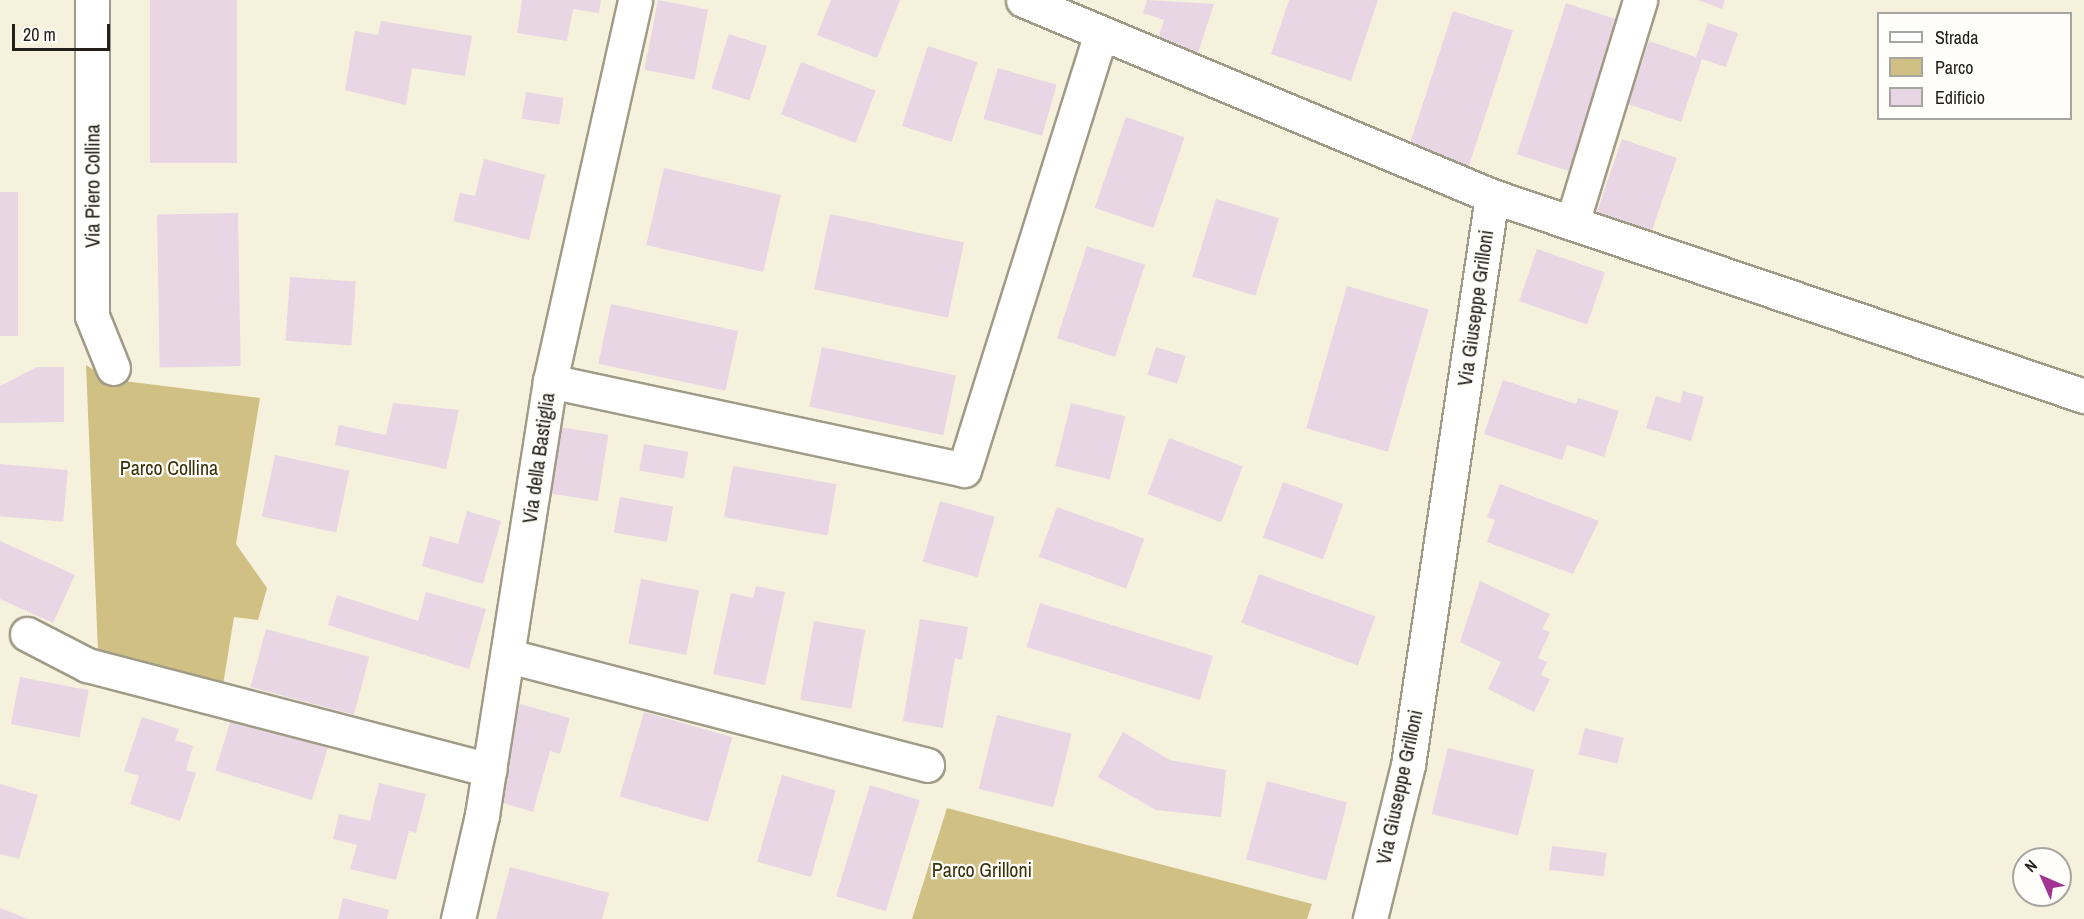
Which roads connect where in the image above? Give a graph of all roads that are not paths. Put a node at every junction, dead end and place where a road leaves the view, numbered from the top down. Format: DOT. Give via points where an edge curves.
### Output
graph roads {
  1 [pos="92,0"];
  2 [pos="635,0"];
  3 [pos="1023,0"];
  4 [pos="1640,0"];
  5 [pos="1101,34"];
  6 [pos="1492,196"];
  7 [pos="1572,223"];
  8 [pos="113,368"];
  9 [pos="550,381"];
  10 [pos="2084,396"];
  11 [pos="27,634"];
  12 [pos="509,656"];
  13 [pos="927,765"];
  14 [pos="490,770"];
  15 [pos="458,919"];
  16 [pos="1370,919"];
  1 -- 8 [label="street, Via Piero Collina" via="92,316"];
  2 -- 9 [label="street, Via della Bastiglia"];
  3 -- 5 [label="street"];
  4 -- 7 [label="street"];
  5 -- 6 [label="street"];
  5 -- 9 [label="street" via="964,470"];
  6 -- 7 [label="street"];
  6 -- 16 [label="street, Via Giuseppe Grilloni" via="1408,765"];
  7 -- 10 [label="street"];
  9 -- 12 [label="street, Via della Bastiglia"];
  11 -- 14 [label="street" via="87,665"];
  12 -- 13 [label="street"];
  12 -- 14 [label="street, Via della Bastiglia"];
  14 -- 15 [label="street, Via della Bastiglia"];
}
